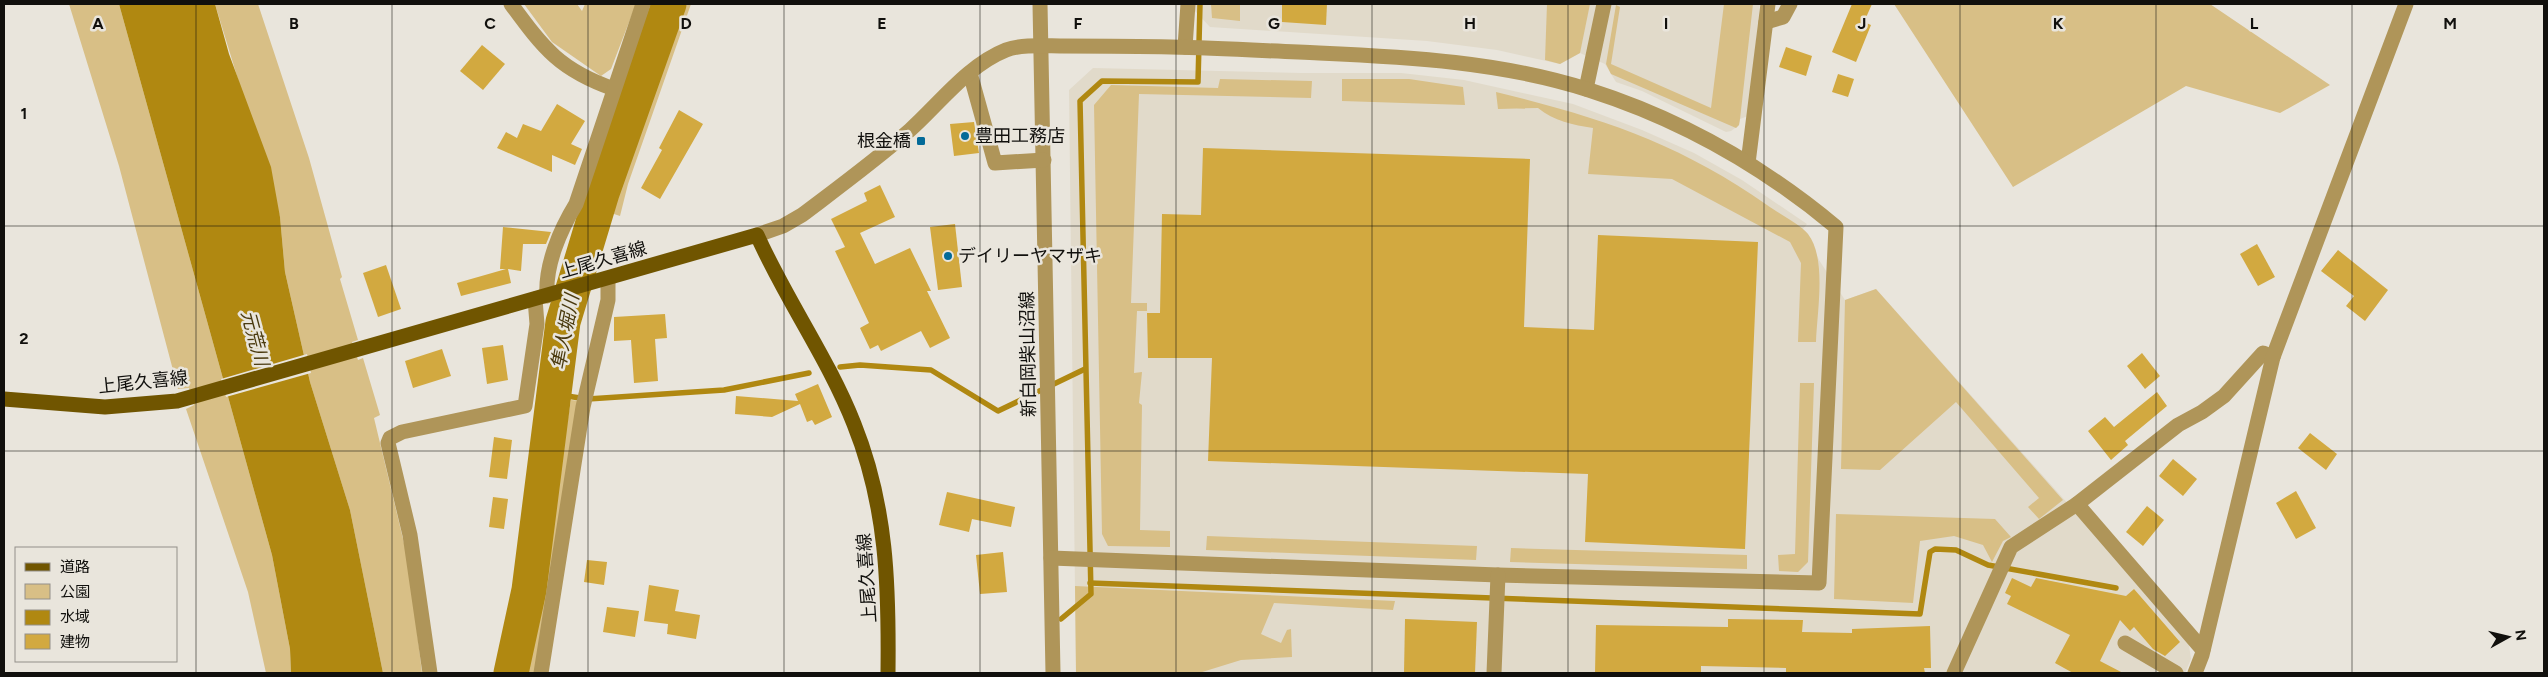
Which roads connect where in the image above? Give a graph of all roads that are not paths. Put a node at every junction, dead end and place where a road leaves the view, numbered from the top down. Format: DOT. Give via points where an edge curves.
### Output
graph roads {
  1 [pos="511,4"];
  2 [pos="643,4"];
  3 [pos="1040,4"];
  4 [pos="1188,4"];
  5 [pos="1604,4"];
  6 [pos="1768,4"];
  7 [pos="1790,4"];
  8 [pos="2406,4"];
  9 [pos="1766,22"];
  10 [pos="1042,46"];
  11 [pos="1185,47"];
  12 [pos="970,73"];
  13 [pos="614,89"];
  14 [pos="1586,89"];
  15 [pos="1044,160"];
  16 [pos="1748,163"];
  17 [pos="758,235"];
  18 [pos="608,279"];
  19 [pos="544,297"];
  20 [pos="2272,357"];
  21 [pos="4,399"];
  22 [pos="2077,504"];
  23 [pos="1051,558"];
  24 [pos="1498,575"];
  25 [pos="2125,643"];
  26 [pos="2203,650"];
  27 [pos="430,673"];
  28 [pos="541,673"];
  29 [pos="888,673"];
  30 [pos="1053,673"];
  31 [pos="1494,673"];
  32 [pos="1954,673"];
  33 [pos="2176,673"];
  34 [pos="2195,673"];
  1 -- 13 [label="street" via="541,46 567,68"];
  2 -- 13 [label="street"];
  3 -- 10 [label="street, 新白岡柴山沼線"];
  4 -- 11 [label="street"];
  5 -- 14 [label="street"];
  6 -- 9 [label="street"];
  7 -- 9 [label="street" via="1783,17"];
  8 -- 20 [label="street"];
  9 -- 16 [label="street"];
  10 -- 11 [label="street"];
  10 -- 12 [label="street" via="1011,48"];
  10 -- 15 [label="street, 新白岡柴山沼線"];
  11 -- 14 [label="street" via="1423,59 1504,69"];
  12 -- 15 [label="street" via="995,163"];
  12 -- 17 [label="street" via="909,131 802,215"];
  13 -- 19 [label="street" via="576,204 566,220 550,266"];
  14 -- 16 [label="street" via="1674,123"];
  15 -- 23 [label="street, 新白岡柴山沼線"];
  16 -- 24 [label="street" via="1784,186 1836,227 1819,583"];
  17 -- 18 [label="main road, 上尾久喜線"];
  17 -- 29 [label="main road, 上尾久喜線" via="837,385 855,424 873,483 888,566"];
  18 -- 19 [label="main road, 上尾久喜線"];
  18 -- 28 [label="street" via="608,300 584,399"];
  19 -- 21 [label="main road, 上尾久喜線" via="165,403 105,407"];
  19 -- 27 [label="street" via="525,406 402,432 390,438 388,443 410,536"];
  20 -- 22 [label="street" via="2263,353 2224,396 2178,425"];
  20 -- 26 [label="street"];
  22 -- 26 [label="street"];
  22 -- 32 [label="street" via="2011,547"];
  23 -- 24 [label="street"];
  23 -- 30 [label="street, 新白岡柴山沼線"];
  24 -- 31 [label="street"];
  25 -- 33 [label="street"];
  26 -- 34 [label="street"];
}
